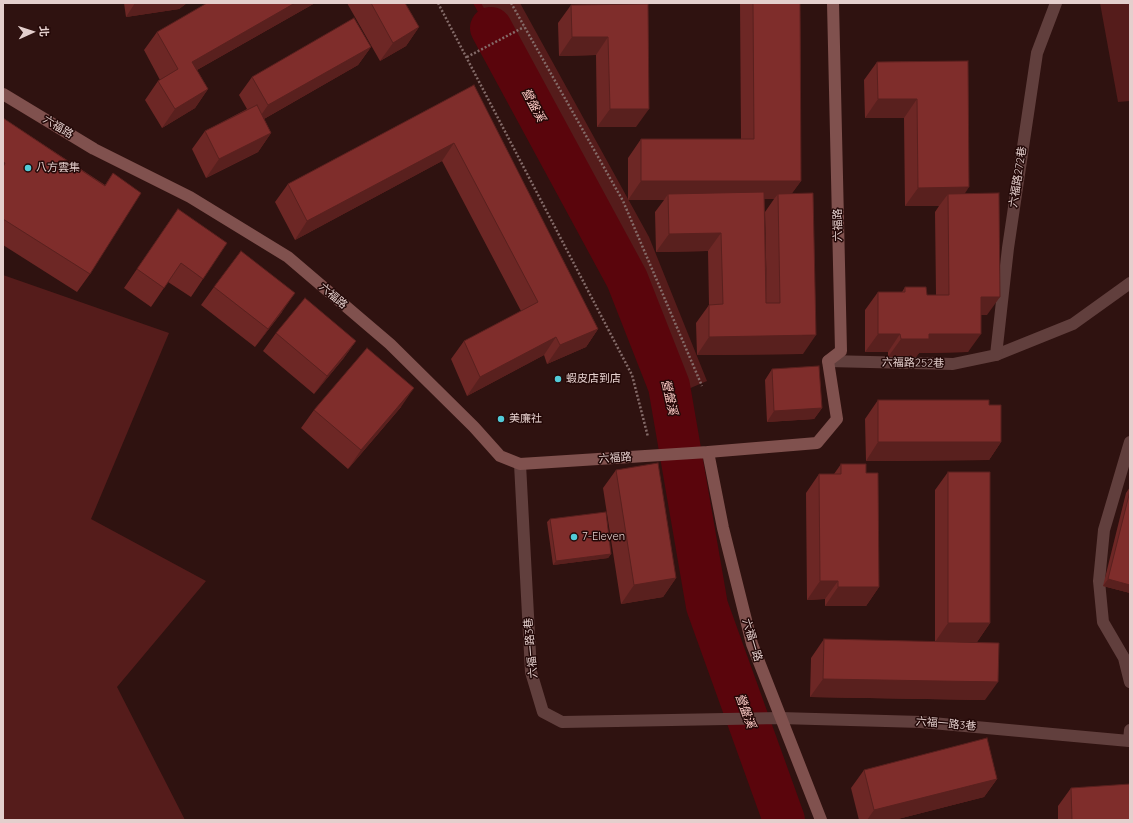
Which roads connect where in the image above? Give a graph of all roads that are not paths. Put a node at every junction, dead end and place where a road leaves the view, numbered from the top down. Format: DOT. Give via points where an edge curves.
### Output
graph roads {
  1 [pos="832,3"];
  2 [pos="1056,3"];
  3 [pos="3,94"];
  4 [pos="1130,283"];
  5 [pos="996,355"];
  6 [pos="828,361"];
  7 [pos="1130,442"];
  8 [pos="707,452"];
  9 [pos="520,464"];
  10 [pos="1130,682"];
  11 [pos="780,718"];
  12 [pos="1129,735"];
  13 [pos="821,820"];
  1 -- 6 [label="street, 六福路" via="841,351"];
  2 -- 5 [label="street, 六福路272巷" via="1037,53 1008,248"];
  3 -- 9 [label="street, 六福路" via="94,149 190,197 288,257 390,344 500,456"];
  4 -- 5 [label="street, 六福路252巷" via="1072,324"];
  5 -- 6 [label="street, 六福路252巷" via="953,364"];
  6 -- 8 [label="street" via="836,419 817,443"];
  7 -- 10 [label="street" via="1104,530 1099,582 1103,622 1124,658"];
  8 -- 9 [label="street, 六福路"];
  8 -- 11 [label="street, 六福一路" via="752,644"];
  9 -- 11 [label="street, 六福一路3巷" via="531,672 543,712 562,722"];
  11 -- 12 [label="street, 六福一路3巷" via="920,722"];
  11 -- 13 [label="street, 六福一路"];
}
